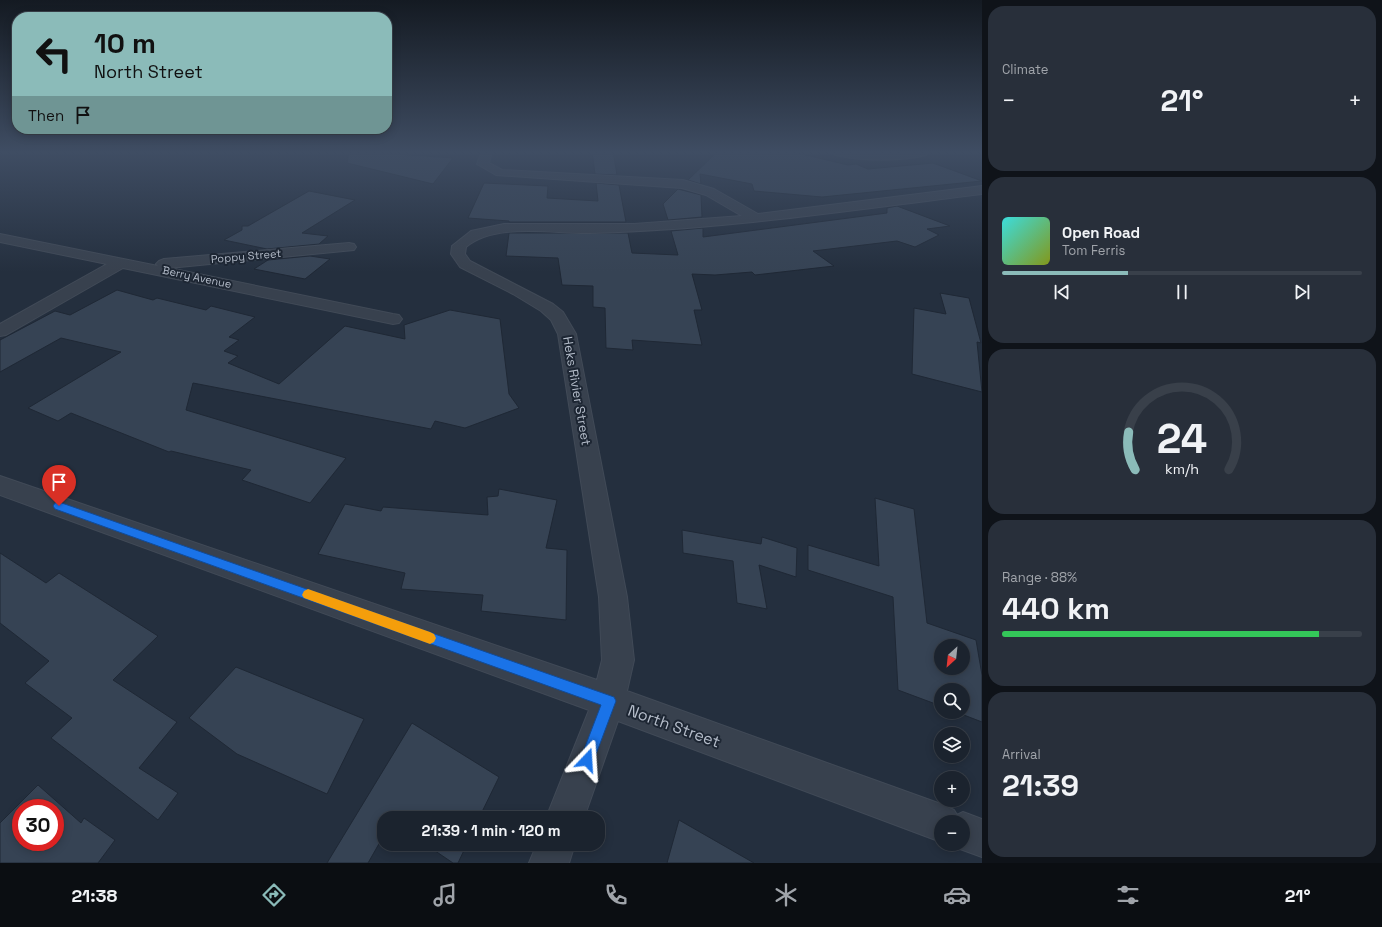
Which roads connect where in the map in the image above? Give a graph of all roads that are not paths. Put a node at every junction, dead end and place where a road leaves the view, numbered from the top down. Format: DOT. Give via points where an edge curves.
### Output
graph roads {
  1 [pos="708,191"];
  2 [pos="972,191"];
  3 [pos="755,218"];
  4 [pos="0,238"];
  5 [pos="349,247"];
  6 [pos="122,262"];
  7 [pos="143,266"];
  8 [pos="393,319"];
  9 [pos="0,331"];
  10 [pos="0,485"];
  11 [pos="609,701"];
  12 [pos="568,811"];
  13 [pos="934,820"];
  14 [pos="970,834"];
  15 [pos="982,838"];
  16 [pos="553,851"];
  17 [pos="548,863"];
  1 -- 3 [label="street"];
  2 -- 3 [label="street, Heks Rivier Street"];
  3 -- 11 [label="street, Heks Rivier Street" via="651,227 495,231 471,236 459,246 458,254 465,264 540,303 564,324 613,597 618,660"];
  4 -- 6 [label="street, Berry Avenue"];
  5 -- 7 [label="street, Poppy Street"];
  6 -- 7 [label="street, Berry Avenue"];
  6 -- 9 [label="street"];
  7 -- 8 [label="street, Berry Avenue"];
  10 -- 11 [label="street, North Street"];
  11 -- 12 [label="street, Heks Rivier Street"];
  11 -- 13 [label="street, North Street"];
  14 -- 15 [label="street"];
  16 -- 17 [label="street"];
}
